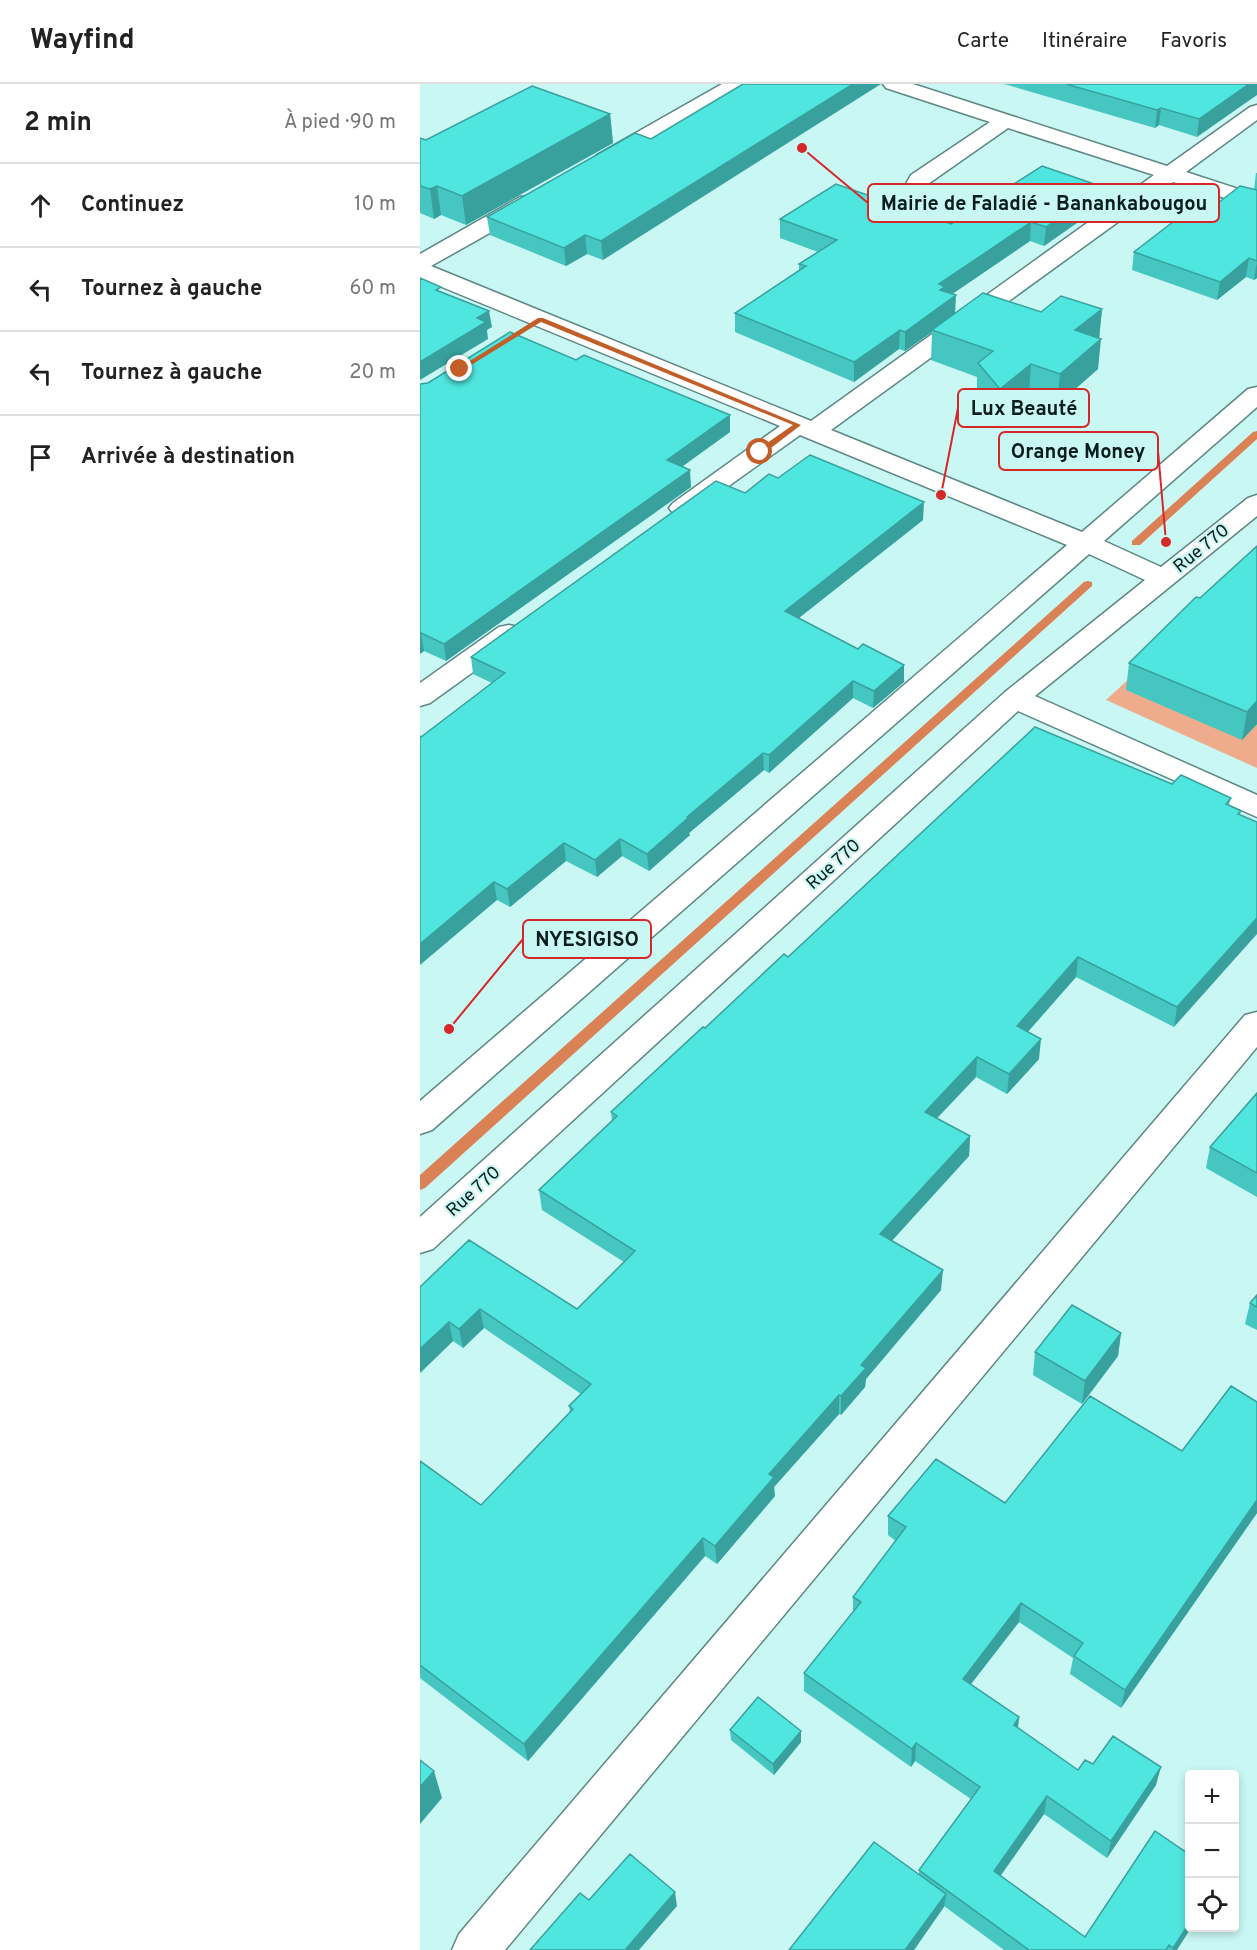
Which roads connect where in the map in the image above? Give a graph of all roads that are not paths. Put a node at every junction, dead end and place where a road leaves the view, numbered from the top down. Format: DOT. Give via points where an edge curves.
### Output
graph roads {
  1 [pos="736,84"];
  2 [pos="892,84"];
  3 [pos="928,88"];
  4 [pos="1257,111"];
  5 [pos="1006,120"];
  6 [pos="583,171"];
  7 [pos="1170,174"];
  8 [pos="542,194"];
  9 [pos="1257,202"];
  10 [pos="960,217"];
  11 [pos="420,263"];
  12 [pos="420,270"];
  13 [pos="1257,394"];
  14 [pos="806,428"];
  15 [pos="1257,502"];
  16 [pos="662,522"];
  17 [pos="1086,543"];
  18 [pos="1164,578"];
  19 [pos="526,620"];
  20 [pos="420,697"];
  21 [pos="1015,698"];
  22 [pos="1257,807"];
  23 [pos="1257,1024"];
  24 [pos="420,1121"];
  25 [pos="420,1239"];
  26 [pos="475,1950"];
  1 -- 6 [label="street"];
  2 -- 3 [label="street"];
  3 -- 5 [label="street"];
  4 -- 7 [label="street"];
  5 -- 7 [label="street"];
  5 -- 10 [label="street" via="919,180 914,189 915,196"];
  7 -- 9 [label="street"];
  7 -- 14 [label="street"];
  8 -- 11 [label="street"];
  12 -- 14 [label="street" via="530,326"];
  13 -- 17 [label="street"];
  14 -- 16 [label="street"];
  14 -- 17 [label="street"];
  15 -- 18 [label="street, Rue 770"];
  17 -- 18 [label="street"];
  17 -- 24 [label="street"];
  18 -- 21 [label="street, Rue 770"];
  19 -- 20 [label="street"];
  21 -- 22 [label="street"];
  21 -- 25 [label="street, Rue 770"];
  23 -- 26 [label="street"];
}
